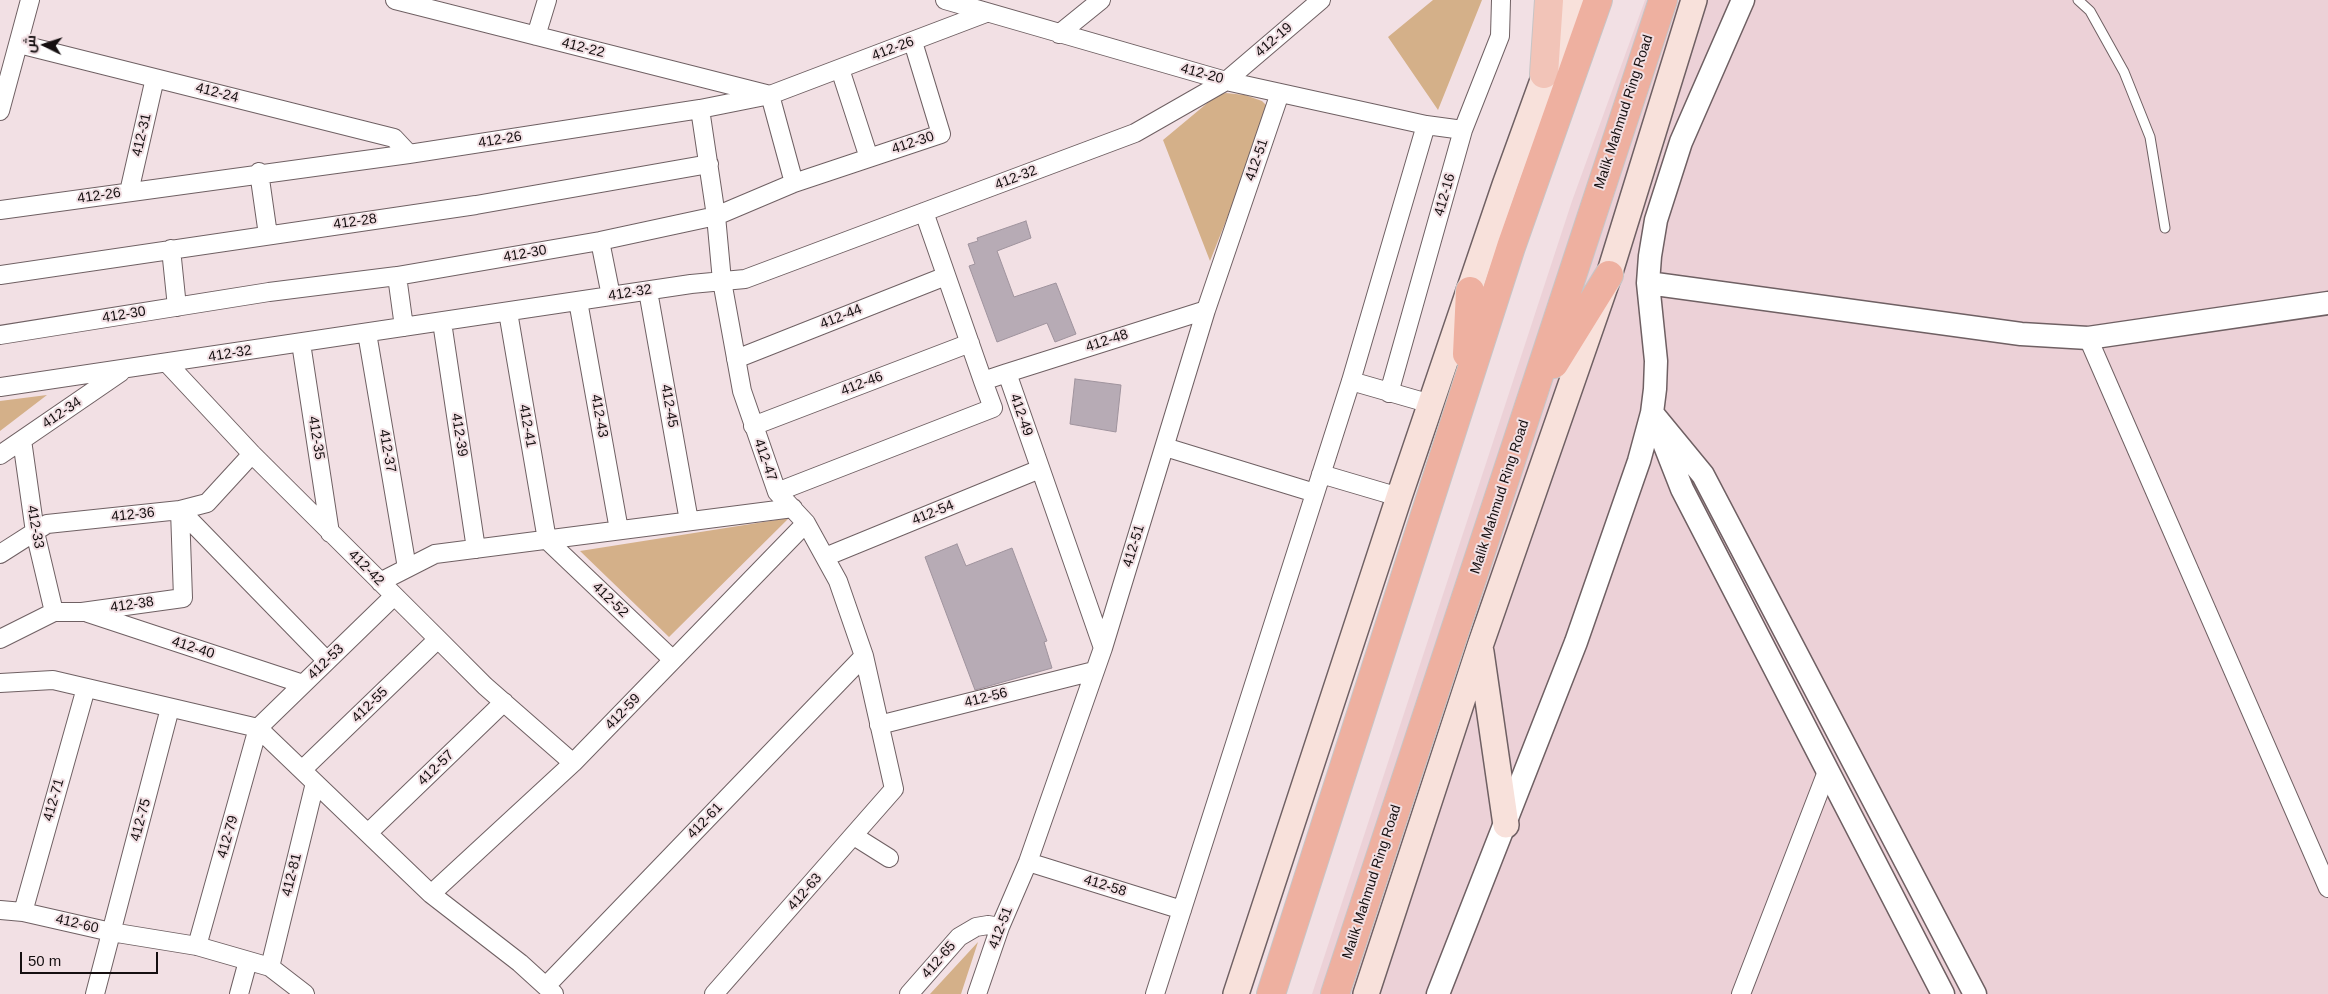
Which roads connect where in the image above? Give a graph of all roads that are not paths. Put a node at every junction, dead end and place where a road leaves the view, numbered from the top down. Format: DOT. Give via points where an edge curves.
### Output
graph roads {
  1 [pos="30,0"];
  2 [pos="395,0"];
  3 [pos="547,0"];
  4 [pos="945,0"];
  5 [pos="1101,0"];
  6 [pos="1321,0"];
  7 [pos="1501,0"];
  8 [pos="1549,0"];
  9 [pos="1572,0"];
  10 [pos="1598,0"];
  11 [pos="1663,0"];
  12 [pos="1694,0"];
  13 [pos="1742,0"];
  14 [pos="2078,0"];
  15 [pos="417,3"];
  16 [pos="986,13"];
  17 [pos="1059,34"];
  18 [pos="536,36"];
  19 [pos="914,42"];
  20 [pos="18,44"];
  21 [pos="840,69"];
  22 [pos="1544,74"];
  23 [pos="155,78"];
  24 [pos="1226,81"];
  25 [pos="1280,93"];
  26 [pos="770,95"];
  27 [pos="700,109"];
  28 [pos="0,111"];
  29 [pos="1426,125"];
  30 [pos="1463,130"];
  31 [pos="409,154"];
  32 [pos="869,158"];
  33 [pos="709,164"];
  34 [pos="259,172"];
  35 [pos="794,183"];
  36 [pos="129,192"];
  37 [pos="0,210"];
  38 [pos="924,212"];
  39 [pos="716,216"];
  40 [pos="2165,228"];
  41 [pos="268,235"];
  42 [pos="600,241"];
  43 [pos="171,249"];
  44 [pos="0,274"];
  45 [pos="1609,274"];
  46 [pos="398,276"];
  47 [pos="946,276"];
  48 [pos="722,281"];
  49 [pos="1648,283"];
  50 [pos="648,290"];
  51 [pos="1470,291"];
  52 [pos="610,296"];
  53 [pos="578,301"];
  54 [pos="2328,303"];
  55 [pos="178,307"];
  56 [pos="1206,310"];
  57 [pos="508,312"];
  58 [pos="442,322"];
  59 [pos="404,328"];
  60 [pos="367,333"];
  61 [pos="0,335"];
  62 [pos="2088,338"];
  63 [pos="301,343"];
  64 [pos="970,343"];
  65 [pos="736,359"];
  66 [pos="167,364"];
  67 [pos="124,370"];
  68 [pos="1007,373"];
  69 [pos="983,381"];
  70 [pos="1351,382"];
  71 [pos="0,387"];
  72 [pos="1389,393"];
  73 [pos="1465,393"];
  74 [pos="1016,400"];
  75 [pos="1532,400"];
  76 [pos="1431,404"];
  77 [pos="993,408"];
  78 [pos="1652,413"];
  79 [pos="753,426"];
  80 [pos="22,440"];
  81 [pos="1164,447"];
  82 [pos="252,454"];
  83 [pos="0,455"];
  84 [pos="1040,469"];
  85 [pos="1321,474"];
  86 [pos="1703,475"];
  87 [pos="1682,489"];
  88 [pos="776,492"];
  89 [pos="1315,493"];
  90 [pos="1399,497"];
  91 [pos="793,508"];
  92 [pos="180,510"];
  93 [pos="689,521"];
  94 [pos="806,523"];
  95 [pos="619,530"];
  96 [pos="35,532"];
  97 [pos="330,533"];
  98 [pos="547,540"];
  99 [pos="476,549"];
  100 [pos="0,554"];
  101 [pos="825,557"];
  102 [pos="407,568"];
  103 [pos="380,582"];
  104 [pos="394,596"];
  105 [pos="54,612"];
  106 [pos="82,612"];
  107 [pos="0,639"];
  108 [pos="438,639"];
  109 [pos="1480,646"];
  110 [pos="1103,648"];
  111 [pos="864,656"];
  112 [pos="673,660"];
  113 [pos="327,661"];
  114 [pos="1094,671"];
  115 [pos="0,683"];
  116 [pos="303,684"];
  117 [pos="86,688"];
  118 [pos="504,702"];
  119 [pos="170,708"];
  120 [pos="879,725"];
  121 [pos="258,728"];
  122 [pos="573,764"];
  123 [pos="1828,769"];
  124 [pos="302,770"];
  125 [pos="315,783"];
  126 [pos="894,789"];
  127 [pos="1506,825"];
  128 [pos="368,833"];
  129 [pos="854,836"];
  130 [pos="889,858"];
  131 [pos="1028,862"];
  132 [pos="2328,888"];
  133 [pos="431,894"];
  134 [pos="0,910"];
  135 [pos="1182,910"];
  136 [pos="23,912"];
  137 [pos="1260,920"];
  138 [pos="1000,927"];
  139 [pos="111,932"];
  140 [pos="197,946"];
  141 [pos="248,961"];
  142 [pos="270,967"];
  143 [pos="550,990"];
  144 [pos="95,994"];
  145 [pos="239,994"];
  146 [pos="305,994"];
  147 [pos="714,994"];
  148 [pos="910,994"];
  149 [pos="977,994"];
  150 [pos="1155,994"];
  151 [pos="1220,994"];
  152 [pos="1236,994"];
  153 [pos="1271,994"];
  154 [pos="1335,994"];
  155 [pos="1366,994"];
  156 [pos="1438,994"];
  157 [pos="1740,994"];
  158 [pos="1943,994"];
  159 [pos="1974,994"];
  1 -- 20 [label="street"];
  2 -- 15 [label="street, 412-22"];
  3 -- 18 [label="street"];
  4 -- 16 [label="street, 412-20"];
  5 -- 17 [label="street"];
  6 -- 24 [label="street, 412-19"];
  7 -- 30 [label="street, 412-16" via="1500,36"];
  8 -- 22 [label="main road"];
  9 -- 22 [label="main road"];
  10 -- 73 [label="highway" via="1528,197"];
  11 -- 75 [label="highway, Malik Mahmud Ring Road"];
  12 -- 45 [label="main road"];
  13 -- 49 [label="street" via="1666,183 1656,220"];
  14 -- 40 [label="lane" via="2090,12 2124,72 2150,137"];
  15 -- 18 [label="street, 412-22"];
  16 -- 17 [label="street, 412-20"];
  16 -- 19 [label="street, 412-26"];
  17 -- 24 [label="street, 412-20"];
  18 -- 26 [label="street, 412-22"];
  19 -- 21 [label="street, 412-26"];
  19 -- 32 [label="street, 412-30" via="941,134"];
  20 -- 23 [label="street, 412-24"];
  20 -- 28 [label="street"];
  21 -- 26 [label="street, 412-26"];
  21 -- 32 [label="street"];
  22 -- 51 [label="main road"];
  23 -- 31 [label="street, 412-24" via="394,138"];
  23 -- 36 [label="street, 412-31"];
  24 -- 25 [label="street, 412-20"];
  24 -- 38 [label="street, 412-32" via="1135,133"];
  25 -- 29 [label="street, 412-20"];
  25 -- 56 [label="street, 412-51"];
  26 -- 27 [label="street, 412-26"];
  26 -- 35 [label="street"];
  27 -- 31 [label="street, 412-26"];
  27 -- 33 [label="street, 412-47"];
  29 -- 30 [label="street, 412-20"];
  29 -- 70 [label="street"];
  30 -- 72 [label="street, 412-16"];
  31 -- 34 [label="street, 412-26"];
  32 -- 35 [label="street, 412-30"];
  33 -- 39 [label="street, 412-47"];
  33 -- 41 [label="street, 412-28" via="476,205"];
  34 -- 36 [label="street, 412-26"];
  34 -- 41 [label="street"];
  35 -- 39 [label="street, 412-30"];
  36 -- 37 [label="street, 412-26"];
  38 -- 47 [label="street"];
  38 -- 48 [label="street, 412-32" via="744,279"];
  39 -- 42 [label="street, 412-30"];
  39 -- 48 [label="street, 412-47"];
  41 -- 43 [label="street, 412-28"];
  42 -- 46 [label="street, 412-30"];
  42 -- 52 [label="street"];
  43 -- 44 [label="street, 412-28"];
  43 -- 55 [label="street"];
  45 -- 75 [label="highway"];
  45 -- 109 [label="main road"];
  46 -- 55 [label="street, 412-30"];
  46 -- 59 [label="street"];
  47 -- 64 [label="street"];
  47 -- 65 [label="street, 412-44"];
  48 -- 50 [label="street, 412-32"];
  48 -- 65 [label="street, 412-47"];
  49 -- 62 [label="street" via="2021,334"];
  49 -- 78 [label="street" via="1656,362"];
  50 -- 52 [label="street, 412-32"];
  50 -- 93 [label="street, 412-45"];
  51 -- 73 [label="highway"];
  51 -- 76 [label="main road"];
  52 -- 53 [label="street, 412-32"];
  53 -- 57 [label="street, 412-32"];
  53 -- 95 [label="street, 412-43"];
  54 -- 62 [label="street"];
  55 -- 61 [label="street, 412-30"];
  56 -- 68 [label="street, 412-48"];
  56 -- 81 [label="street, 412-51"];
  57 -- 58 [label="street, 412-32"];
  57 -- 98 [label="street, 412-41"];
  58 -- 59 [label="street, 412-32"];
  58 -- 99 [label="street, 412-39"];
  59 -- 60 [label="street, 412-32"];
  60 -- 63 [label="street, 412-32"];
  60 -- 102 [label="street, 412-37"];
  62 -- 132 [label="street"];
  63 -- 66 [label="street, 412-32"];
  63 -- 97 [label="street, 412-35"];
  64 -- 69 [label="street"];
  64 -- 79 [label="street, 412-46"];
  65 -- 79 [label="street, 412-47"];
  66 -- 67 [label="street, 412-32"];
  66 -- 82 [label="street, 412-42"];
  67 -- 71 [label="street, 412-32"];
  67 -- 80 [label="street, 412-34"];
  68 -- 69 [label="street"];
  68 -- 74 [label="street, 412-49"];
  69 -- 77 [label="street"];
  70 -- 72 [label="street"];
  70 -- 85 [label="street"];
  72 -- 76 [label="street"];
  73 -- 153 [label="highway"];
  74 -- 77 [label="street"];
  74 -- 84 [label="street, 412-49"];
  75 -- 154 [label="highway, Malik Mahmud Ring Road"];
  76 -- 90 [label="main road"];
  77 -- 88 [label="street"];
  78 -- 86 [label="street"];
  78 -- 87 [label="street"];
  78 -- 127 [label="street" via="1639,461 1579,633"];
  79 -- 88 [label="street, 412-47"];
  80 -- 83 [label="street, 412-34"];
  80 -- 96 [label="street, 412-33"];
  81 -- 89 [label="street"];
  81 -- 110 [label="street, 412-51"];
  82 -- 92 [label="street, 412-36" via="207,503"];
  82 -- 97 [label="street, 412-42"];
  84 -- 101 [label="street, 412-54"];
  84 -- 110 [label="street, 412-49"];
  85 -- 89 [label="street"];
  85 -- 90 [label="street"];
  86 -- 87 [label="street"];
  86 -- 159 [label="street"];
  87 -- 123 [label="street"];
  88 -- 91 [label="street, 412-47"];
  89 -- 135 [label="street"];
  90 -- 137 [label="main road"];
  91 -- 93 [label="street"];
  91 -- 94 [label="street, 412-47"];
  92 -- 96 [label="street, 412-36" via="46,524"];
  92 -- 106 [label="street, 412-38" via="183,598"];
  92 -- 113 [label="street"];
  93 -- 95 [label="street"];
  94 -- 101 [label="street, 412-47"];
  94 -- 112 [label="street, 412-59"];
  95 -- 98 [label="street"];
  96 -- 100 [label="street, 412-36"];
  96 -- 105 [label="street, 412-33"];
  97 -- 103 [label="street, 412-42"];
  98 -- 99 [label="street"];
  98 -- 112 [label="street, 412-52"];
  99 -- 102 [label="street" via="435,554"];
  101 -- 111 [label="street, 412-47" via="838,581"];
  102 -- 103 [label="street"];
  103 -- 104 [label="street, 412-42"];
  104 -- 108 [label="street, 412-42"];
  104 -- 113 [label="street, 412-53"];
  105 -- 106 [label="street, 412-38"];
  105 -- 107 [label="street, 412-38"];
  106 -- 116 [label="street, 412-40"];
  108 -- 118 [label="street, 412-42"];
  108 -- 124 [label="street, 412-55"];
  109 -- 127 [label="main road"];
  109 -- 155 [label="main road"];
  110 -- 114 [label="street, 412-51"];
  111 -- 120 [label="street, 412-47"];
  111 -- 143 [label="street, 412-61"];
  112 -- 122 [label="street, 412-59"];
  113 -- 116 [label="street, 412-53"];
  114 -- 120 [label="street, 412-56"];
  114 -- 131 [label="street, 412-51"];
  115 -- 117 [label="street" via="53,680"];
  116 -- 121 [label="street, 412-53"];
  117 -- 119 [label="street"];
  117 -- 136 [label="street, 412-71"];
  118 -- 122 [label="street, 412-42"];
  118 -- 128 [label="street, 412-57"];
  119 -- 121 [label="street"];
  119 -- 139 [label="street, 412-75"];
  120 -- 126 [label="street, 412-47"];
  121 -- 124 [label="street"];
  121 -- 140 [label="street, 412-79"];
  122 -- 133 [label="street, 412-59"];
  123 -- 157 [label="street"];
  123 -- 158 [label="street"];
  124 -- 125 [label="street"];
  125 -- 128 [label="street"];
  125 -- 142 [label="street, 412-81"];
  126 -- 129 [label="street, 412-63"];
  127 -- 156 [label="street"];
  128 -- 133 [label="street"];
  129 -- 130 [label="street"];
  129 -- 147 [label="street, 412-63"];
  131 -- 135 [label="street, 412-58"];
  131 -- 138 [label="street, 412-51"];
  133 -- 143 [label="street"];
  134 -- 136 [label="street, 412-60"];
  135 -- 150 [label="street"];
  136 -- 139 [label="street, 412-60"];
  137 -- 151 [label="main road"];
  137 -- 152 [label="main road"];
  138 -- 148 [label="street, 412-65" via="976,927 959,937"];
  138 -- 149 [label="street, 412-51"];
  139 -- 140 [label="street, 412-60"];
  139 -- 144 [label="street, 412-75"];
  140 -- 141 [label="street, 412-60"];
  141 -- 142 [label="street, 412-60"];
  141 -- 145 [label="street"];
  142 -- 146 [label="street"];
}
